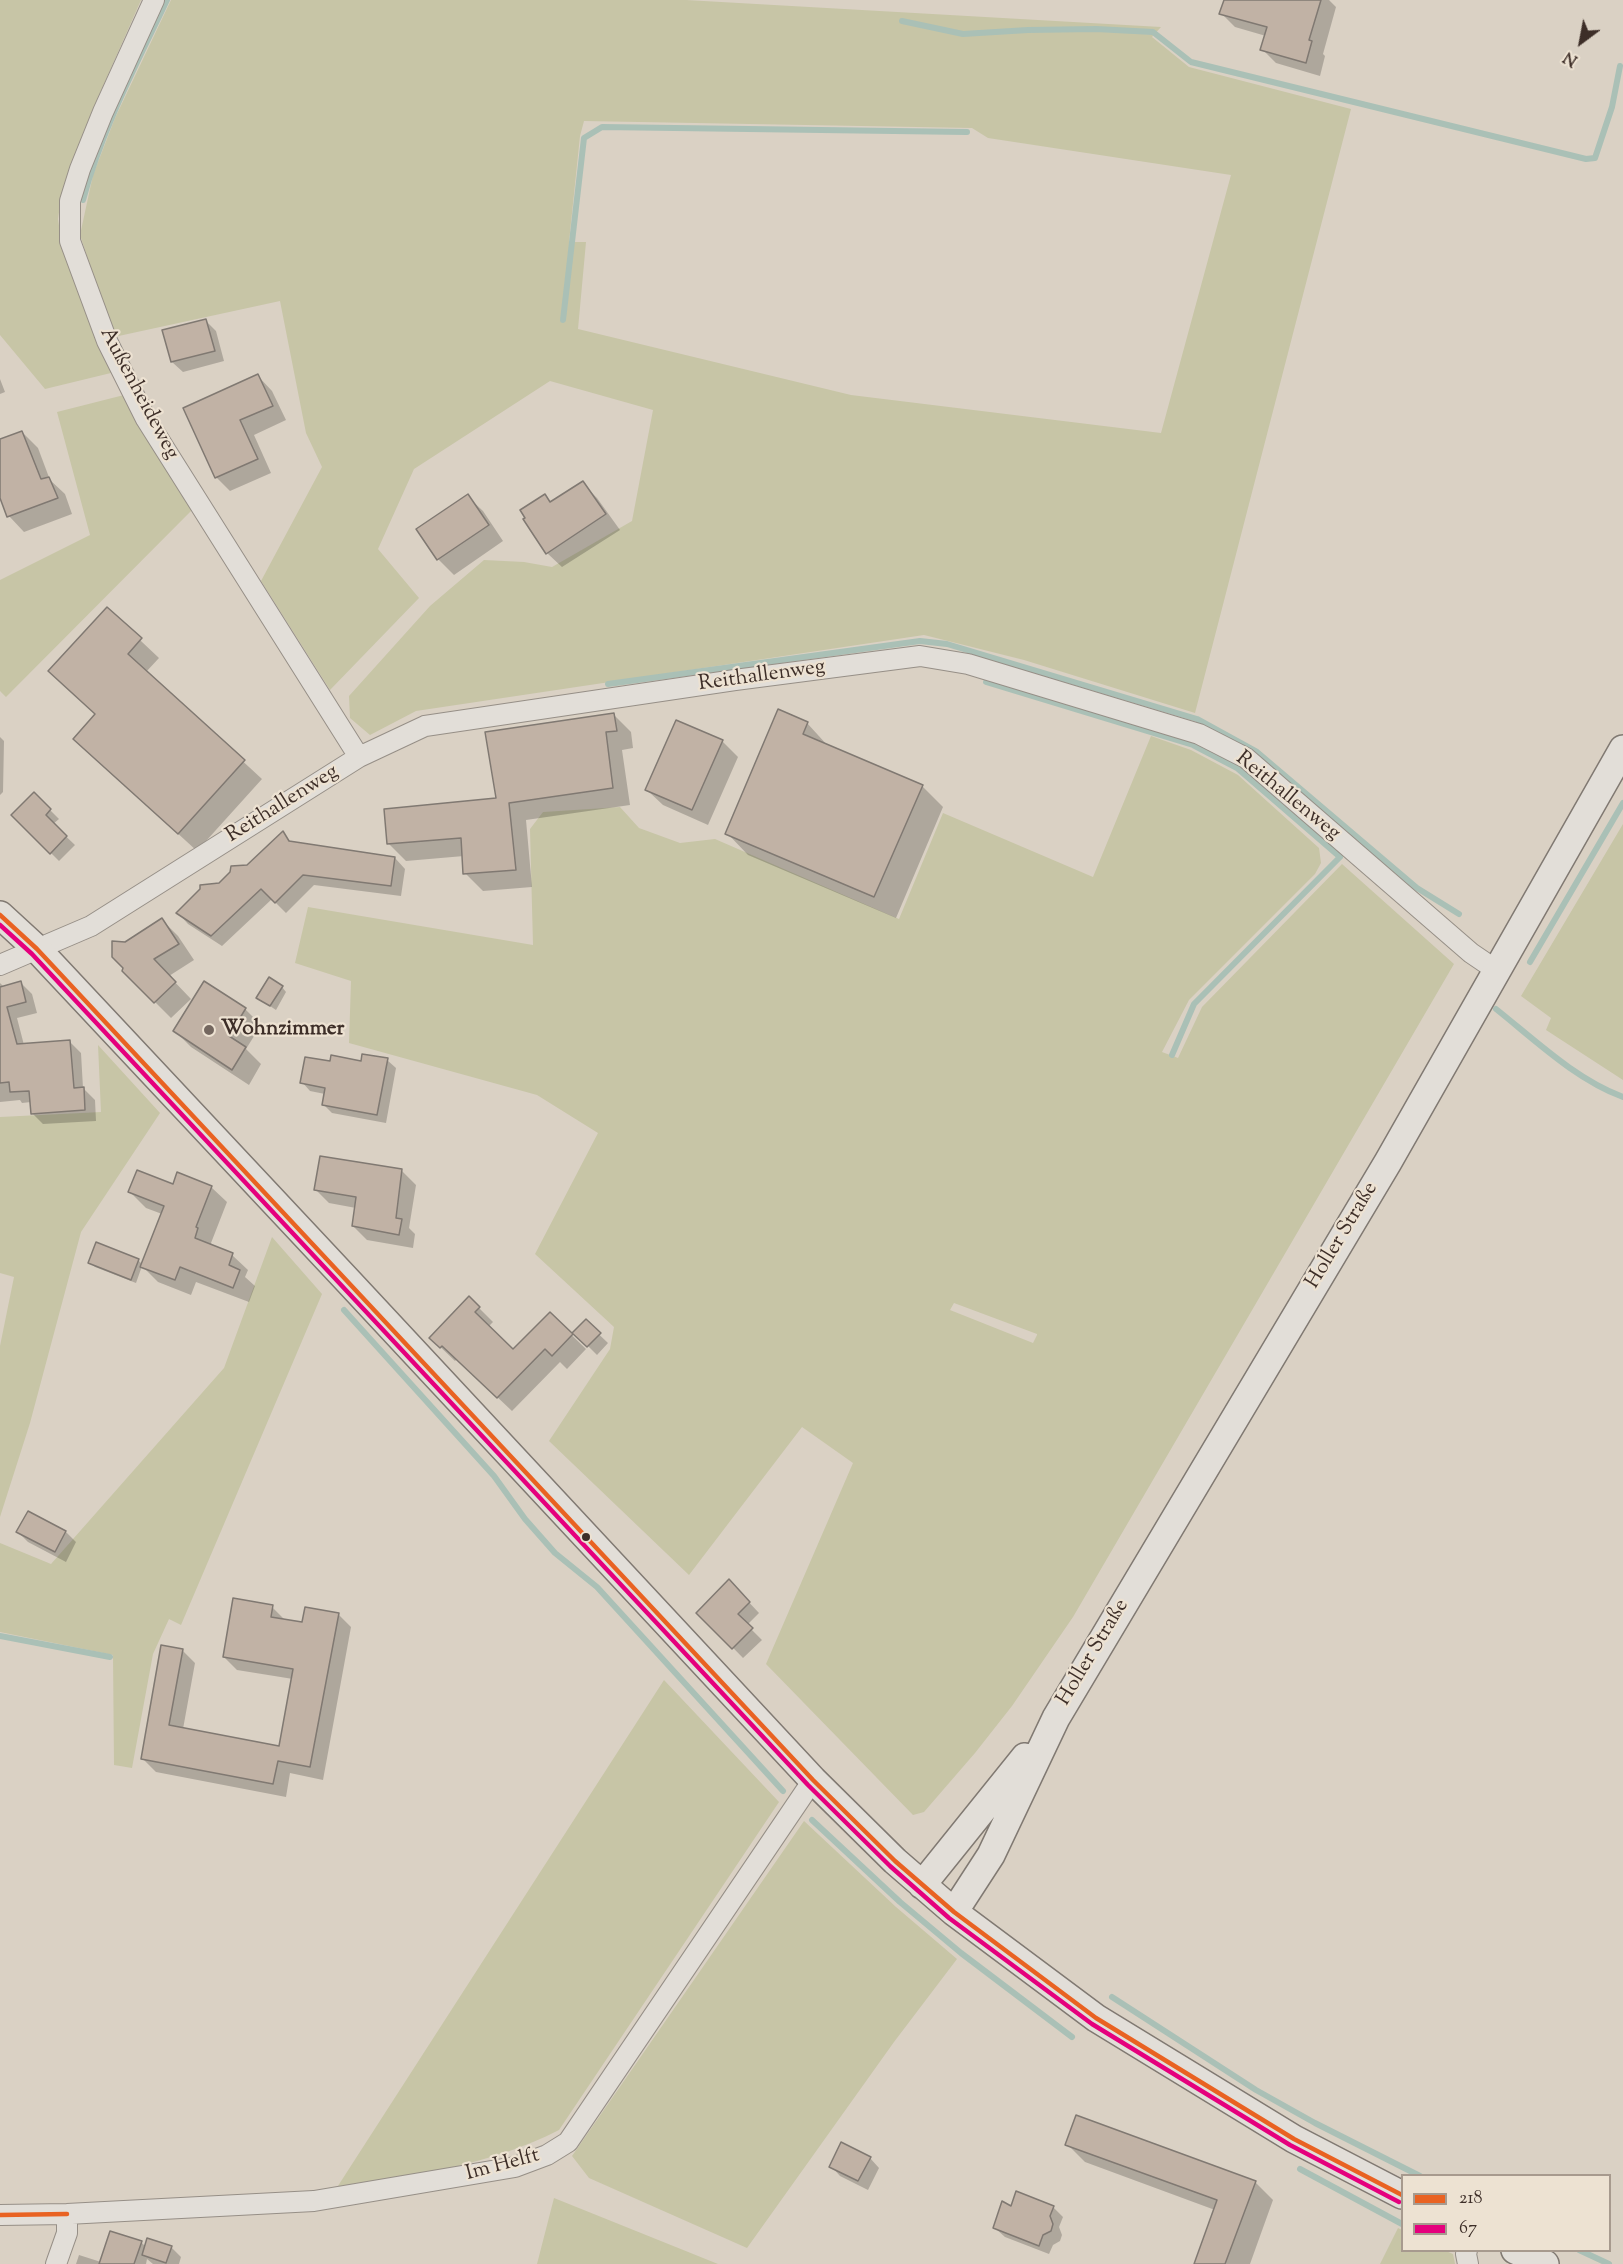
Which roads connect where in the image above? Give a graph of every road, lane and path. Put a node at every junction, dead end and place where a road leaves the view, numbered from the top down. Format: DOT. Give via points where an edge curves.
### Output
graph roads {
  1 [pos="154,0"];
  2 [pos="1623,749"];
  3 [pos="359,757"];
  4 [pos="0,915"];
  5 [pos="37,949"];
  6 [pos="0,965"];
  7 [pos="1496,969"];
  8 [pos="1056,1718"];
  9 [pos="813,1780"];
  10 [pos="922,1885"];
  11 [pos="954,1912"];
  12 [pos="1401,2194"];
  13 [pos="67,2214"];
  14 [pos="0,2215"];
  15 [pos="1519,2252"];
  16 [pos="56,2264"];
  17 [pos="1545,2264"];
  1 -- 3 [label="street, Außenheideweg" via="80,169 70,201 70,241 107,341 146,419"];
  2 -- 7 [label="main road, Holler Straße"];
  3 -- 5 [label="street, Reithallenweg" via="91,926"];
  3 -- 7 [label="street, Reithallenweg" via="425,726 920,656 968,664 1199,734 1246,758 1471,953"];
  4 -- 5 [label="main road"];
  5 -- 6 [label="street, Reithallenweg"];
  5 -- 9 [label="main road"];
  7 -- 8 [label="main road, Holler Straße" via="1382,1172"];
  8 -- 10 [label="main road, Holler Straße"];
  8 -- 11 [label="main road, Holler Straße" via="991,1855"];
  9 -- 10 [label="main road"];
  9 -- 13 [label="street, Im Helft" via="568,2142 547,2155 515,2167 314,2201"];
  10 -- 11 [label="main road"];
  11 -- 12 [label="main road" via="1096,2018 1294,2139"];
  13 -- 14 [label="street, Im Helft"];
  13 -- 16 [label="street" via="67,2233"];
  15 -- 17 [label="main road"];
}
